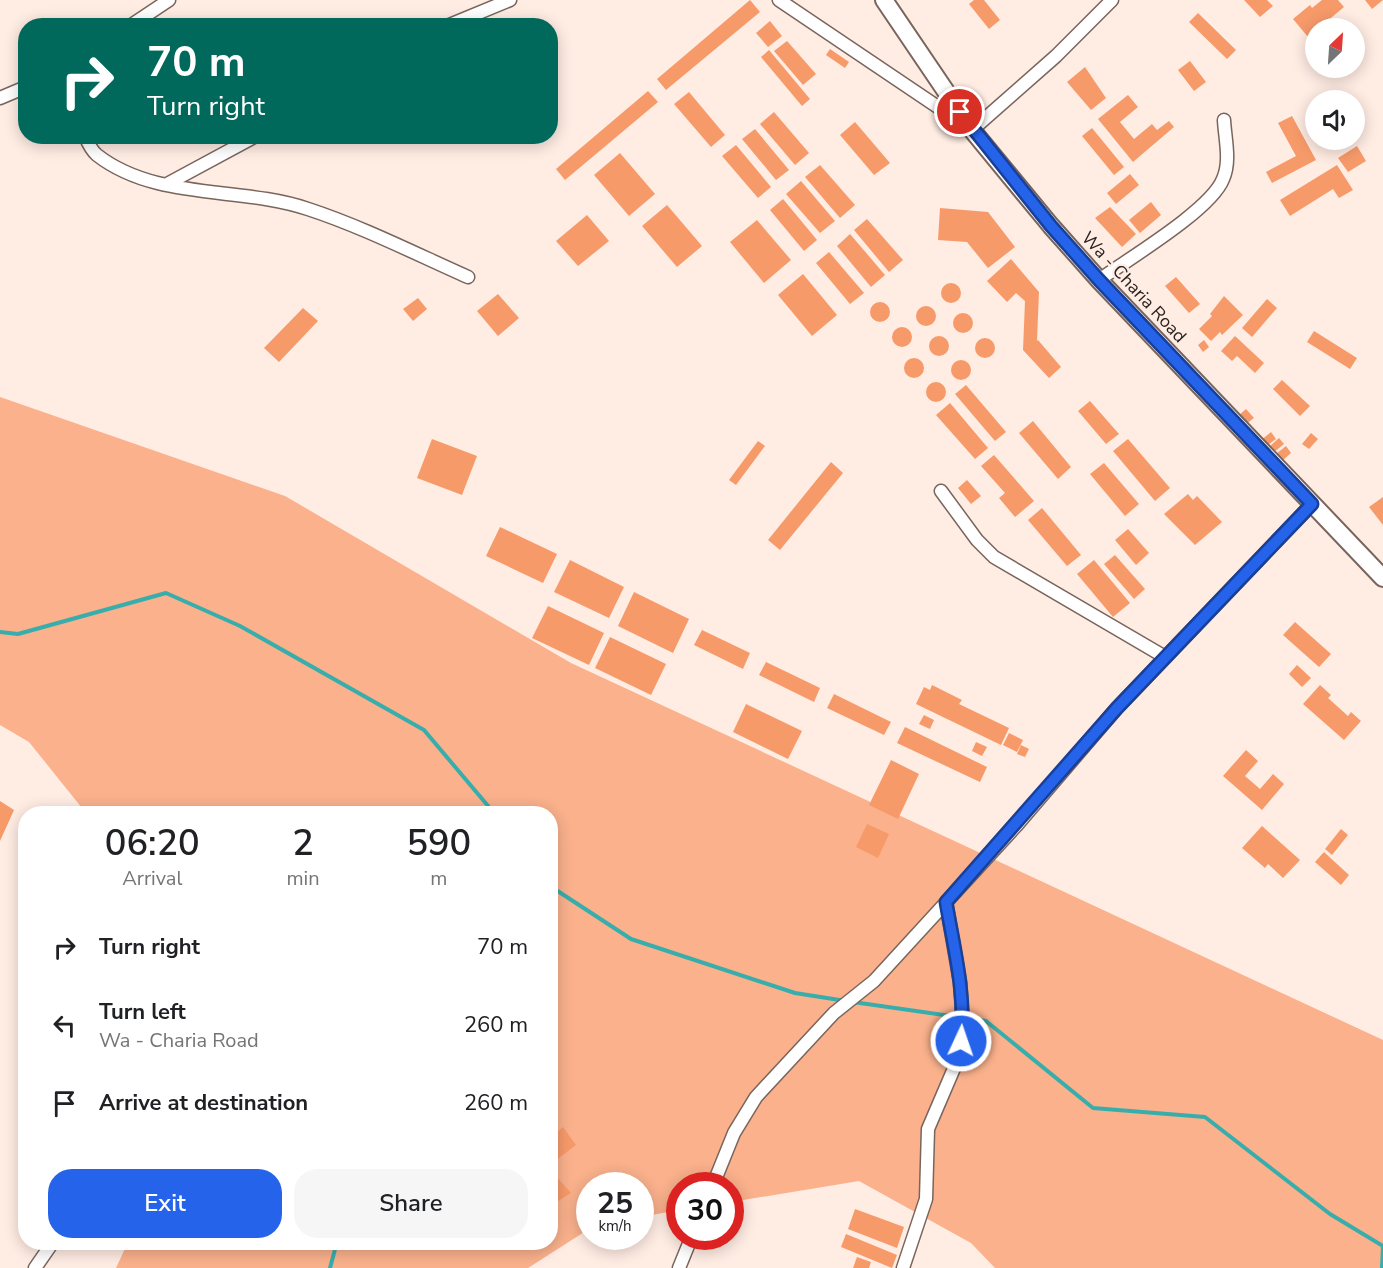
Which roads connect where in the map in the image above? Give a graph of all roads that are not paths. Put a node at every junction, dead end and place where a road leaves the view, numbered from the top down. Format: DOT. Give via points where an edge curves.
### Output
graph roads {
  1 [pos="170,0"];
  2 [pos="510,0"];
  3 [pos="779,0"];
  4 [pos="884,0"];
  5 [pos="1112,0"];
  6 [pos="142,18"];
  7 [pos="466,18"];
  8 [pos="18,90"];
  9 [pos="0,98"];
  10 [pos="1224,120"];
  11 [pos="972,130"];
  12 [pos="89,144"];
  13 [pos="241,144"];
  14 [pos="167,184"];
  15 [pos="468,277"];
  16 [pos="1099,280"];
  17 [pos="941,491"];
  18 [pos="1312,504"];
  19 [pos="1383,578"];
  20 [pos="1166,657"];
  21 [pos="946,902"];
  22 [pos="718,1172"];
  23 [pos="47,1250"];
  24 [pos="686,1250"];
  25 [pos="35,1268"];
  26 [pos="679,1268"];
  27 [pos="903,1268"];
  1 -- 6 [label="street"];
  2 -- 7 [label="street"];
  3 -- 11 [label="street"];
  4 -- 11 [label="street, Wa - Charia Road"];
  5 -- 11 [label="street"];
  8 -- 9 [label="street"];
  10 -- 16 [label="street" via="1227,167 1223,182 1213,195"];
  11 -- 16 [label="street, Wa - Charia Road"];
  12 -- 14 [label="street" via="95,154 124,172"];
  13 -- 14 [label="street"];
  14 -- 15 [label="street" via="271,198 309,209"];
  16 -- 18 [label="street, Wa - Charia Road"];
  17 -- 20 [label="street" via="994,557"];
  18 -- 19 [label="street, Wa - Charia Road"];
  18 -- 20 [label="street"];
  20 -- 21 [label="street"];
  21 -- 22 [label="street" via="874,981 834,1013 756,1097 734,1133"];
  21 -- 27 [label="street" via="960,982 960,1050 928,1130 926,1199"];
  23 -- 25 [label="street"];
  24 -- 26 [label="street"];
}
